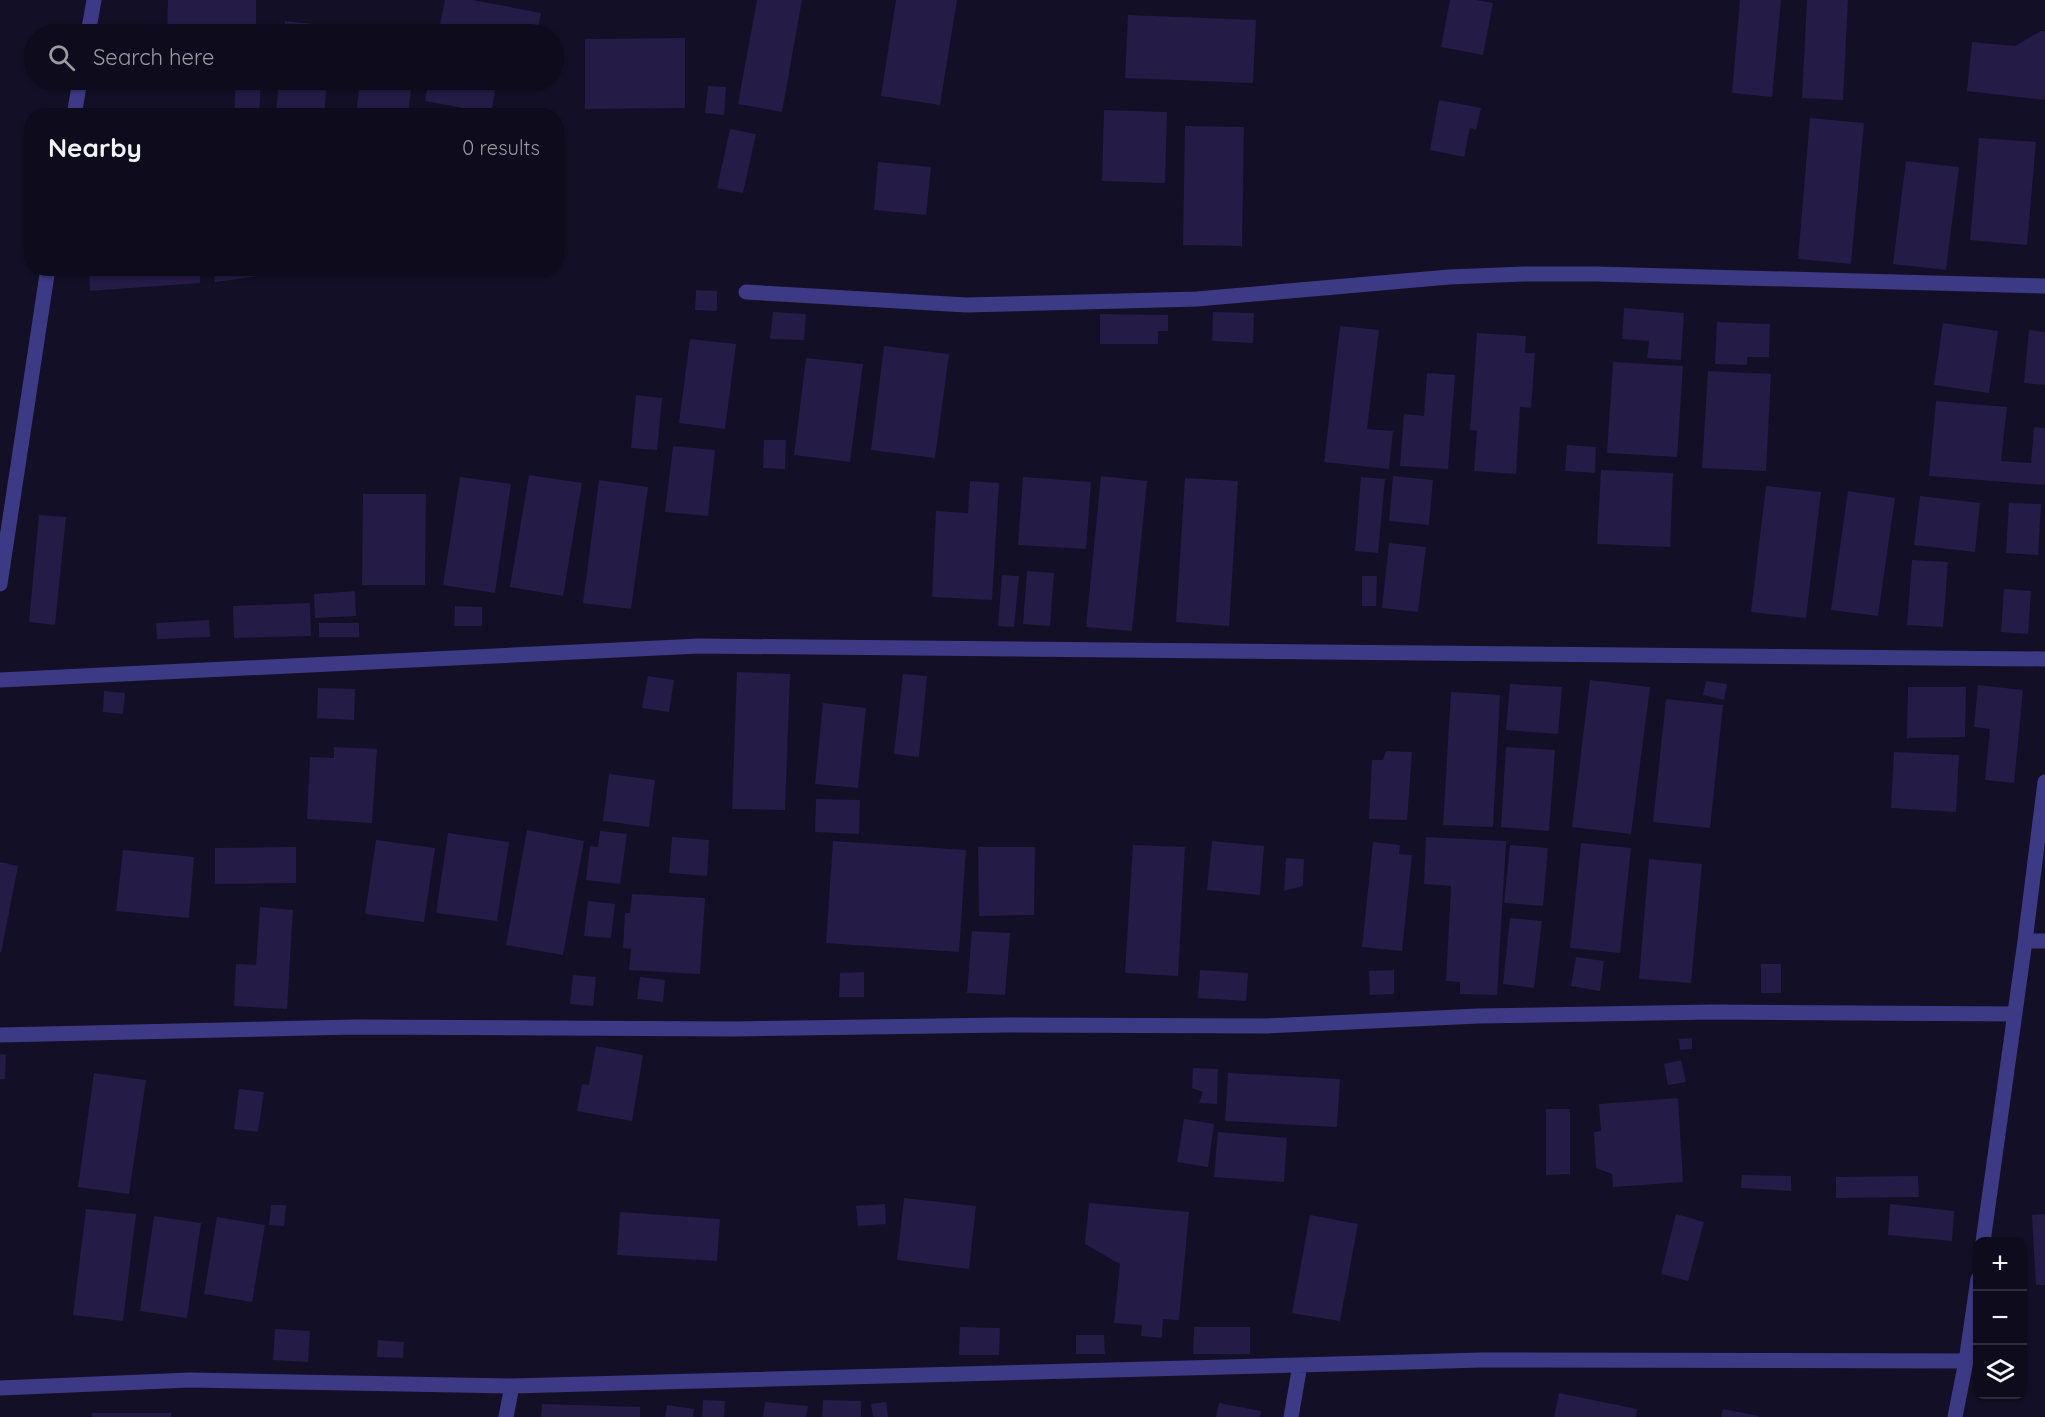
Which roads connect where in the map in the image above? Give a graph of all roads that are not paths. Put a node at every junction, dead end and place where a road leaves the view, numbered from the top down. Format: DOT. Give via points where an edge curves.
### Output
graph roads {
  1 [pos="94,0"];
  2 [pos="90,24"];
  3 [pos="78,90"];
  4 [pos="75,108"];
  5 [pos="47,276"];
  6 [pos="2045,286"];
  7 [pos="746,292"];
  8 [pos="0,585"];
  9 [pos="2045,660"];
  10 [pos="0,680"];
  11 [pos="2045,782"];
  12 [pos="2025,941"];
  13 [pos="2045,941"];
  14 [pos="2015,1014"];
  15 [pos="0,1035"];
  16 [pos="1984,1237"];
  17 [pos="1975,1291"];
  18 [pos="1966,1361"];
  19 [pos="1300,1365"];
  20 [pos="512,1386"];
  21 [pos="0,1388"];
  22 [pos="506,1417"];
  23 [pos="1291,1417"];
  24 [pos="1955,1417"];
  1 -- 2 [label="street"];
  3 -- 4 [label="street"];
  5 -- 8 [label="street"];
  6 -- 7 [label="street" via="1524,274 1197,299 966,305"];
  9 -- 10 [label="street" via="699,646"];
  11 -- 12 [label="street"];
  12 -- 13 [label="street"];
  12 -- 14 [label="street"];
  14 -- 15 [label="street" via="1712,1012 1479,1016 1267,1026 355,1027"];
  14 -- 16 [label="street"];
  17 -- 18 [label="street"];
  18 -- 19 [label="street" via="1482,1360"];
  18 -- 24 [label="street"];
  19 -- 20 [label="street"];
  19 -- 23 [label="street"];
  20 -- 21 [label="street" via="190,1380"];
  20 -- 22 [label="street"];
}
